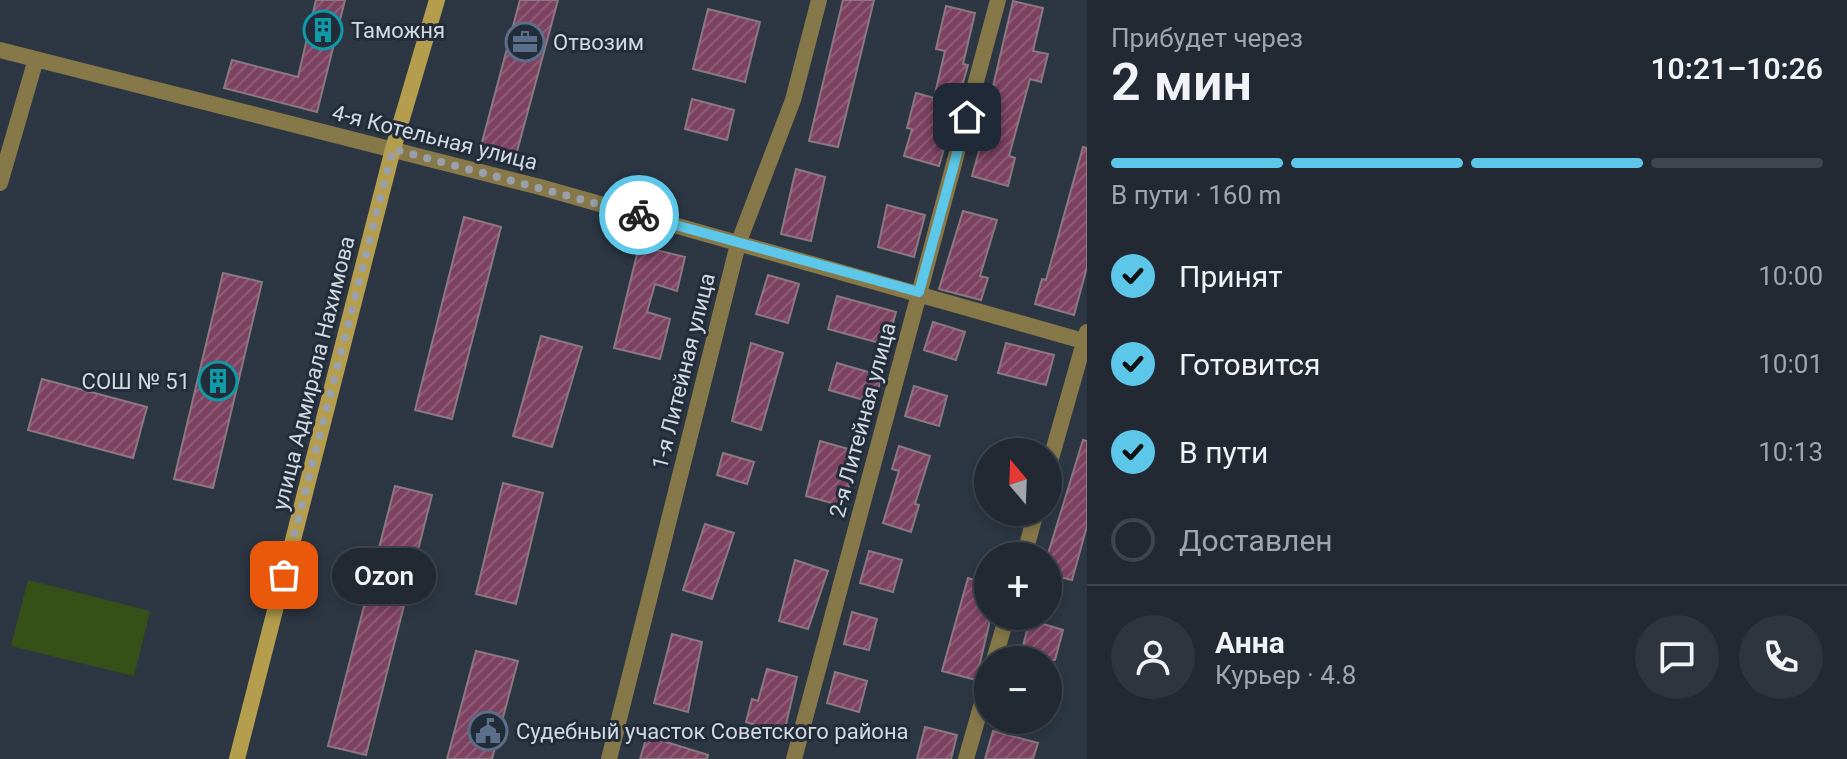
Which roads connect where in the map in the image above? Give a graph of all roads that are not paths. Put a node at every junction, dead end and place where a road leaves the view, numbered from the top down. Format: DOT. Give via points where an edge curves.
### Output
graph roads {
  1 [pos="437,0"];
  2 [pos="819,0"];
  3 [pos="998,0"];
  4 [pos="0,50"];
  5 [pos="36,59"];
  6 [pos="393,149"];
  7 [pos="0,183"];
  8 [pos="738,244"];
  9 [pos="919,292"];
  10 [pos="1086,338"];
  11 [pos="1057,438"];
  12 [pos="974,731"];
  13 [pos="237,759"];
  14 [pos="609,759"];
  15 [pos="794,759"];
  16 [pos="966,759"];
  1 -- 6 [label="main road, улица Адмирала Нахимова"];
  2 -- 8 [label="street, 1-я Литейная улица" via="793,100"];
  3 -- 9 [label="street, 2-я Литейная улица"];
  4 -- 5 [label="street, 4-я Котельная улица"];
  5 -- 6 [label="street, 4-я Котельная улица"];
  5 -- 7 [label="street"];
  6 -- 8 [label="street, 4-я Котельная улица"];
  6 -- 13 [label="main road, улица Адмирала Нахимова"];
  8 -- 9 [label="street, 4-я Котельная улица"];
  8 -- 14 [label="street, 1-я Литейная улица"];
  9 -- 10 [label="street, 4-я Котельная улица"];
  9 -- 15 [label="street, 2-я Литейная улица"];
  10 -- 11 [label="street"];
  12 -- 16 [label="street"];
}
